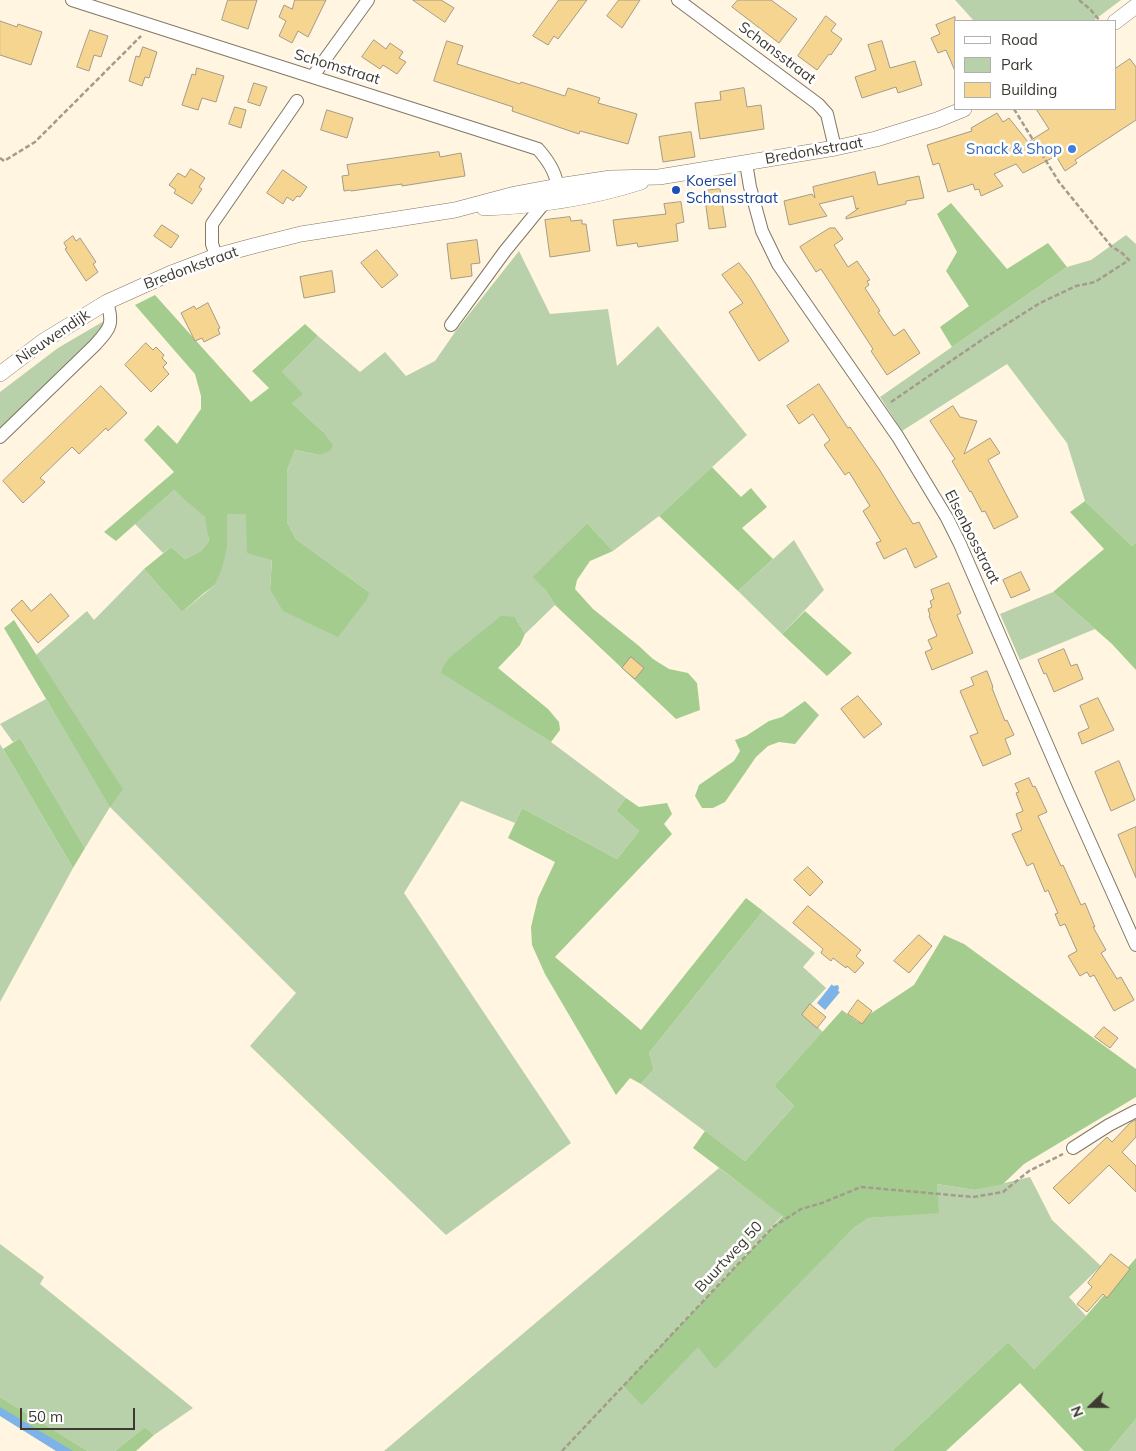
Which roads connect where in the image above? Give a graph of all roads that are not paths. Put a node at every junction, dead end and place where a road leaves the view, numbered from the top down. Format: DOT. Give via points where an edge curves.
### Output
graph roads {
  1 [pos="72,0"];
  2 [pos="368,0"];
  3 [pos="678,0"];
  4 [pos="1136,6"];
  5 [pos="1116,21"];
  6 [pos="313,76"];
  7 [pos="297,101"];
  8 [pos="961,110"];
  9 [pos="835,148"];
  10 [pos="746,163"];
  11 [pos="555,196"];
  12 [pos="456,210"];
  13 [pos="216,256"];
  14 [pos="107,302"];
  15 [pos="451,325"];
  16 [pos="0,374"];
  17 [pos="0,437"];
  18 [pos="1136,945"];
  19 [pos="1136,1111"];
  20 [pos="1073,1148"];
  1 -- 6 [label="street, Schomstraat"];
  2 -- 6 [label="street"];
  3 -- 9 [label="street, Schansstraat" via="818,104 827,114"];
  4 -- 5 [label="street"];
  6 -- 11 [label="street, Schomstraat" via="538,149 550,163"];
  7 -- 13 [label="street" via="212,224"];
  8 -- 9 [label="street, Bredonkstraat" via="876,139"];
  9 -- 10 [label="street, Bredonkstraat"];
  10 -- 11 [label="street, Bredonkstraat" via="659,177 614,191"];
  10 -- 18 [label="street, Elsenbosstraat" via="762,231 778,264 879,410 960,544"];
  11 -- 12 [label="street, Bredonkstraat" via="518,207"];
  11 -- 12 [label="street, Bredonkstraat" via="515,194"];
  11 -- 15 [label="street" via="505,251"];
  12 -- 13 [label="street, Bredonkstraat" via="301,234"];
  13 -- 14 [label="street, Bredonkstraat"];
  14 -- 16 [label="street, Nieuwendijk" via="42,342"];
  14 -- 17 [label="street" via="112,317 109,330"];
  19 -- 20 [label="street"];
}
